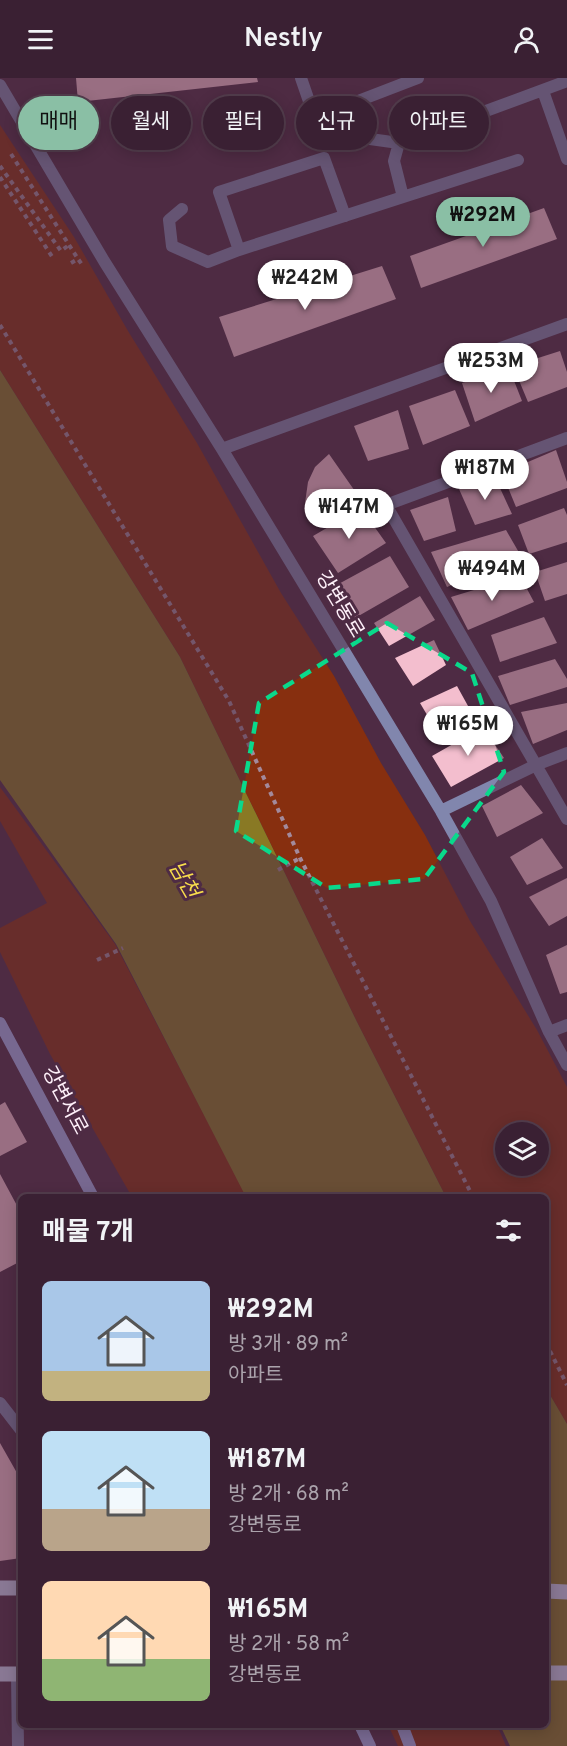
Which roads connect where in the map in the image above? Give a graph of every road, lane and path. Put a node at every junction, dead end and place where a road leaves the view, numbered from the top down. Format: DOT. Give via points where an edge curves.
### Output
graph roads {
  1 [pos="301,78"];
  2 [pos="418,78"];
  3 [pos="567,81"];
  4 [pos="0,85"];
  5 [pos="543,91"];
  6 [pos="307,96"];
  7 [pos="371,96"];
  8 [pos="489,111"];
  9 [pos="397,150"];
  10 [pos="11,154"];
  11 [pos="567,159"];
  12 [pos="518,160"];
  13 [pos="0,166"];
  14 [pos="0,177"];
  15 [pos="403,197"];
  16 [pos="182,209"];
  17 [pos="345,216"];
  18 [pos="69,245"];
  19 [pos="239,250"];
  20 [pos="53,258"];
  21 [pos="78,259"];
  22 [pos="567,324"];
  23 [pos="0,325"];
  24 [pos="567,439"];
  25 [pos="222,449"];
  26 [pos="567,753"];
  27 [pos="536,765"];
  28 [pos="441,811"];
  29 [pos="567,819"];
  30 [pos="300,858"];
  31 [pos="278,870"];
  32 [pos="123,948"];
  33 [pos="97,960"];
  34 [pos="0,1023"];
  35 [pos="567,1025"];
  36 [pos="549,1032"];
  37 [pos="567,1065"];
  38 [pos="91,1194"];
  39 [pos="471,1194"];
  40 [pos="549,1349"];
  41 [pos="567,1385"];
  42 [pos="0,1402"];
  43 [pos="18,1426"];
  44 [pos="0,1588"];
  45 [pos="18,1588"];
  46 [pos="549,1592"];
  47 [pos="567,1592"];
  48 [pos="549,1673"];
  49 [pos="567,1673"];
  50 [pos="0,1674"];
  51 [pos="18,1674"];
  52 [pos="18,1728"];
  53 [pos="361,1728"];
  54 [pos="403,1728"];
  55 [pos="18,1746"];
  56 [pos="370,1746"];
  57 [pos="410,1746"];
  1 -- 6 [label="street"];
  2 -- 7 [label="street"];
  3 -- 5 [label="street"];
  4 -- 25 [label="street, 강변동로"];
  5 -- 8 [label="street"];
  5 -- 11 [label="street"];
  9 -- 15 [label="street" via="394,161"];
  10 -- 18 [label="path"];
  12 -- 15 [label="street"];
  13 -- 18 [label="path" via="61,251"];
  14 -- 20 [label="path"];
  15 -- 17 [label="street"];
  16 -- 19 [label="street" via="169,220 172,246 208,262"];
  17 -- 19 [label="street"];
  17 -- 19 [label="street" via="324,158 219,192"];
  18 -- 21 [label="path"];
  22 -- 25 [label="street"];
  23 -- 30 [label="path" via="229,701"];
  24 -- 27 [label="street" via="386,505"];
  25 -- 28 [label="street, 강변동로"];
  26 -- 27 [label="street"];
  27 -- 28 [label="street"];
  27 -- 29 [label="street"];
  28 -- 36 [label="street, 강변동로" via="491,901"];
  30 -- 31 [label="path"];
  30 -- 39 [label="path"];
  32 -- 33 [label="path"];
  34 -- 38 [label="street, 강변서로"];
  35 -- 36 [label="street"];
  36 -- 37 [label="street, 강변동로"];
  40 -- 41 [label="path"];
  42 -- 43 [label="street"];
  44 -- 45 [label="main road"];
  46 -- 47 [label="main road"];
  48 -- 49 [label="main road"];
  50 -- 51 [label="main road"];
  52 -- 55 [label="street"];
  53 -- 56 [label="street"];
  54 -- 57 [label="street"];
}
